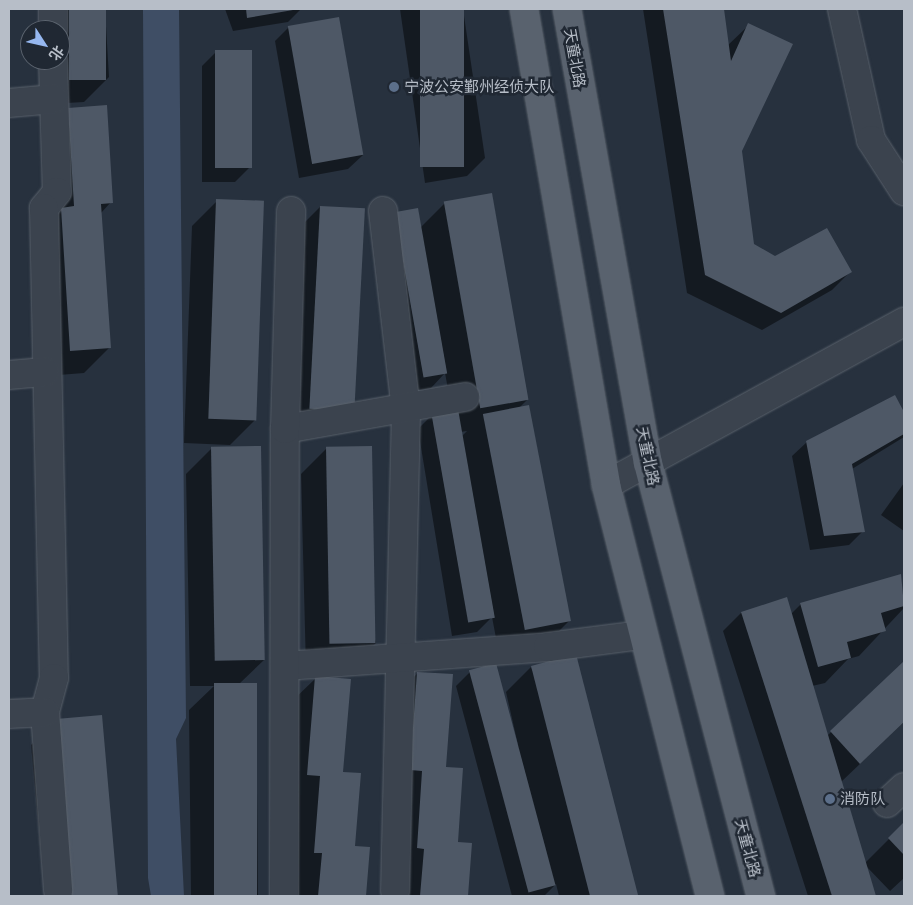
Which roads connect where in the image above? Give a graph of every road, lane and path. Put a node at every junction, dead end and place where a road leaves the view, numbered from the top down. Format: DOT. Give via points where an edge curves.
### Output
graph roads {
  1 [pos="524,9"];
  2 [pos="567,9"];
  3 [pos="842,9"];
  4 [pos="53,70"];
  5 [pos="54,99"];
  6 [pos="9,103"];
  7 [pos="904,191"];
  8 [pos="291,211"];
  9 [pos="383,211"];
  10 [pos="904,322"];
  11 [pos="46,372"];
  12 [pos="9,375"];
  13 [pos="465,397"];
  14 [pos="406,411"];
  15 [pos="285,429"];
  16 [pos="648,462"];
  17 [pos="606,485"];
  18 [pos="642,635"];
  19 [pos="402,658"];
  20 [pos="285,666"];
  21 [pos="45,712"];
  22 [pos="9,714"];
  23 [pos="395,891"];
  24 [pos="58,892"];
  25 [pos="284,896"];
  26 [pos="710,896"];
  27 [pos="761,896"];
  1 -- 17 [label="main road"];
  2 -- 16 [label="main road, 天童北路"];
  3 -- 7 [label="street" via="870,140"];
  4 -- 5 [label="street"];
  5 -- 6 [label="street"];
  5 -- 11 [label="street" via="57,192 44,208"];
  8 -- 15 [label="street"];
  9 -- 14 [label="street"];
  10 -- 16 [label="street"];
  11 -- 12 [label="street"];
  11 -- 21 [label="street" via="54,678"];
  13 -- 14 [label="street"];
  14 -- 15 [label="street"];
  14 -- 19 [label="street"];
  15 -- 20 [label="street"];
  16 -- 17 [label="street"];
  16 -- 27 [label="main road, 天童北路"];
  17 -- 18 [label="main road"];
  18 -- 19 [label="street"];
  18 -- 26 [label="main road"];
  19 -- 20 [label="street"];
  19 -- 23 [label="street"];
  20 -- 25 [label="street"];
  21 -- 22 [label="street"];
  21 -- 24 [label="street"];
}
